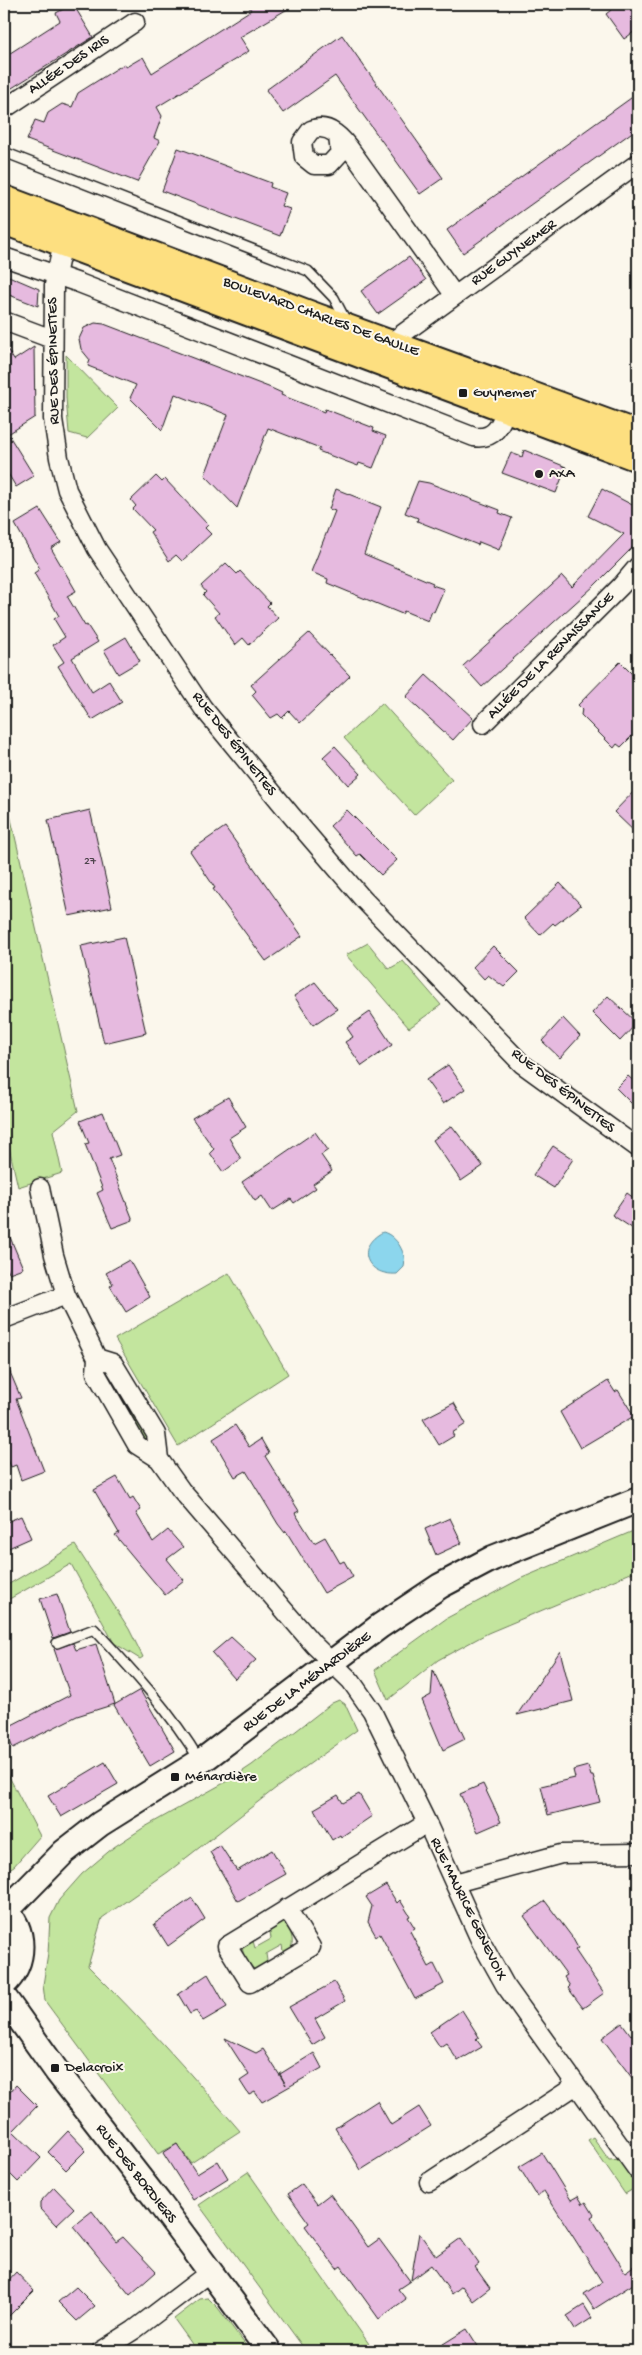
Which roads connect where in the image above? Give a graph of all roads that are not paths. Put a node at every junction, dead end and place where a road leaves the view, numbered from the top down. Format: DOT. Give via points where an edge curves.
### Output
graph roads {
  1 [pos="135,22"];
  2 [pos="4,109"];
  3 [pos="338,137"];
  4 [pos="4,152"];
  5 [pos="638,163"];
  6 [pos="4,198"];
  7 [pos="4,221"];
  8 [pos="65,233"];
  9 [pos="4,258"];
  10 [pos="55,275"];
  11 [pos="454,296"];
  12 [pos="4,321"];
  13 [pos="349,328"];
  14 [pos="52,339"];
  15 [pos="390,343"];
  16 [pos="506,409"];
  17 [pos="638,434"];
  18 [pos="638,458"];
  19 [pos="638,566"];
  20 [pos="483,724"];
  21 [pos="638,1148"];
  22 [pos="40,1188"];
  23 [pos="66,1295"];
  24 [pos="4,1319"];
  25 [pos="638,1500"];
  26 [pos="57,1643"];
  27 [pos="332,1663"];
  28 [pos="200,1761"];
  29 [pos="427,1824"];
  30 [pos="638,1853"];
  31 [pos="455,1883"];
  32 [pos="287,1908"];
  33 [pos="5,1910"];
  34 [pos="4,1984"];
  35 [pos="4,1997"];
  36 [pos="575,2086"];
  37 [pos="638,2171"];
  38 [pos="429,2182"];
  39 [pos="210,2272"];
  40 [pos="101,2351"];
  41 [pos="269,2351"];
  1 -- 2 [label="street, ALLÉE DES IRIS"];
  3 -- 11 [label="street" via="353,152"];
  4 -- 13 [label="lane" via="308,271 334,298"];
  5 -- 11 [label="street, RUE GUYNEMER"];
  6 -- 8 [label="main road, BOULEVARD CHARLES DE GAULLE"];
  7 -- 8 [label="main road, BOULEVARD CHARLES DE GAULLE"];
  8 -- 10 [label="street, RUE DES ÉPINETTES"];
  8 -- 13 [label="main road, BOULEVARD CHARLES DE GAULLE"];
  8 -- 16 [label="main road, BOULEVARD CHARLES DE GAULLE"];
  9 -- 10 [label="street"];
  10 -- 14 [label="street, RUE DES ÉPINETTES"];
  10 -- 16 [label="street" via="474,437 489,436 496,431"];
  11 -- 15 [label="street, RUE GUYNEMER"];
  12 -- 14 [label="street"];
  13 -- 15 [label="main road, BOULEVARD CHARLES DE GAULLE"];
  14 -- 21 [label="street, RUE DES ÉPINETTES" via="53,419 67,490 97,549 203,708 363,899 522,1064"];
  15 -- 17 [label="main road, BOULEVARD CHARLES DE GAULLE"];
  16 -- 18 [label="main road, BOULEVARD CHARLES DE GAULLE"];
  19 -- 20 [label="street, ALLÉE DE LA RENAISSANCE"];
  22 -- 23 [label="street"];
  23 -- 24 [label="street"];
  23 -- 27 [label="street, RUE MAURICE GENEVOIX" via="96,1358 113,1363 156,1434 159,1458 181,1490"];
  25 -- 27 [label="main road, RUE DE LA MÉNARDIÈRE" via="494,1558 440,1586"];
  26 -- 28 [label="lane" via="94,1629 156,1695"];
  27 -- 28 [label="main road, RUE DE LA MÉNARDIÈRE"];
  27 -- 29 [label="street, RUE MAURICE GENEVOIX" via="351,1681 372,1711"];
  28 -- 33 [label="main road, RUE DE LA MÉNARDIÈRE" via="100,1824 64,1852"];
  29 -- 31 [label="street, RUE MAURICE GENEVOIX"];
  29 -- 32 [label="street"];
  30 -- 31 [label="street" via="561,1854"];
  31 -- 36 [label="street, RUE MAURICE GENEVOIX" via="481,1942 505,1985"];
  32 -- 32 [label="street" via="311,1947 250,1983 227,1946"];
  33 -- 34 [label="main road" via="15,1923 21,1952 17,1966"];
  35 -- 39 [label="main road, RUE DES BORDIERS"];
  36 -- 37 [label="street, RUE MAURICE GENEVOIX"];
  36 -- 38 [label="street"];
  39 -- 40 [label="street"];
  39 -- 41 [label="main road, RUE DES BORDIERS"];
}
